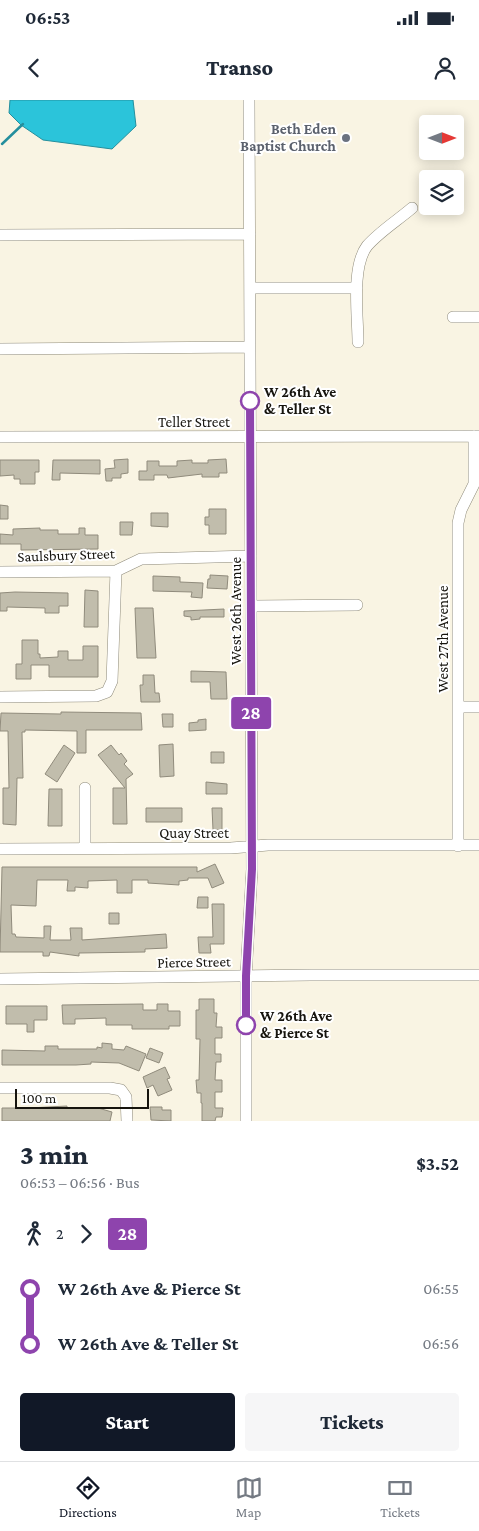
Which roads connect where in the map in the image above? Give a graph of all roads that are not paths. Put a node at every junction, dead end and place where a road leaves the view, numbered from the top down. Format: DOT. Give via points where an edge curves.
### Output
graph roads {
  1 [pos="249,100"];
  2 [pos="412,208"];
  3 [pos="250,234"];
  4 [pos="0,236"];
  5 [pos="250,288"];
  6 [pos="357,288"];
  7 [pos="452,317"];
  8 [pos="479,317"];
  9 [pos="358,342"];
  10 [pos="250,347"];
  11 [pos="0,349"];
  12 [pos="477,436"];
  13 [pos="250,437"];
  14 [pos="0,438"];
  15 [pos="251,556"];
  16 [pos="116,571"];
  17 [pos="0,572"];
  18 [pos="357,605"];
  19 [pos="251,606"];
  20 [pos="0,697"];
  21 [pos="458,707"];
  22 [pos="479,707"];
  23 [pos="85,788"];
  24 [pos="479,845"];
  25 [pos="251,846"];
  26 [pos="458,846"];
  27 [pos="85,848"];
  28 [pos="0,849"];
  29 [pos="479,975"];
  30 [pos="246,976"];
  31 [pos="0,979"];
  32 [pos="0,1088"];
  33 [pos="127,1121"];
  34 [pos="246,1121"];
  1 -- 3 [label="street, West 26th Avenue"];
  2 -- 6 [label="street" via="366,248 361,258"];
  3 -- 4 [label="street"];
  3 -- 5 [label="street, West 26th Avenue"];
  5 -- 6 [label="street"];
  5 -- 10 [label="street, West 26th Avenue"];
  6 -- 9 [label="street"];
  7 -- 8 [label="street"];
  10 -- 11 [label="street"];
  10 -- 13 [label="street, West 26th Avenue"];
  12 -- 13 [label="street, Teller Street"];
  12 -- 21 [label="street, West 27th Avenue" via="474,484 458,523"];
  13 -- 14 [label="street, Teller Street"];
  13 -- 15 [label="street, West 26th Avenue"];
  15 -- 16 [label="street, Saulsbury Street" via="141,559"];
  15 -- 19 [label="street, West 26th Avenue"];
  16 -- 17 [label="street, Saulsbury Street"];
  16 -- 20 [label="street" via="112,681 107,692 96,696"];
  18 -- 19 [label="street"];
  19 -- 25 [label="street, West 26th Avenue"];
  21 -- 22 [label="street"];
  21 -- 26 [label="street, West 27th Avenue"];
  23 -- 27 [label="street"];
  24 -- 26 [label="street, Quay Street"];
  25 -- 26 [label="street, Quay Street"];
  25 -- 27 [label="street, Quay Street"];
  25 -- 30 [label="street, West 26th Avenue"];
  27 -- 28 [label="street, Quay Street"];
  29 -- 30 [label="street, Pierce Street"];
  30 -- 31 [label="street, Pierce Street"];
  30 -- 34 [label="street, West 26th Avenue"];
  32 -- 33 [label="street" via="121,1090 126,1097"];
}
